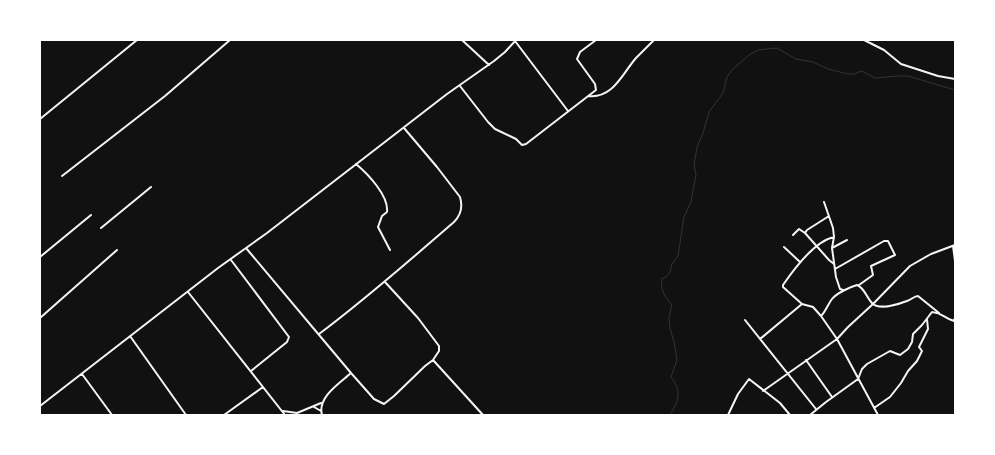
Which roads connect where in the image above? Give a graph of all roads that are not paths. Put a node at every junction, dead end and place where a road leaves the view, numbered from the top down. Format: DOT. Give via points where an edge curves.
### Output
graph roads {
  1 [pos="137,40"];
  2 [pos="230,40"];
  3 [pos="462,40"];
  4 [pos="515,40"];
  5 [pos="596,40"];
  6 [pos="654,40"];
  7 [pos="864,40"];
  8 [pos="489,65"];
  9 [pos="955,79"];
  10 [pos="460,86"];
  11 [pos="587,96"];
  12 [pos="568,111"];
  13 [pos="40,119"];
  14 [pos="404,128"];
  15 [pos="356,164"];
  16 [pos="62,176"];
  17 [pos="151,187"];
  18 [pos="824,202"];
  19 [pos="91,215"];
  20 [pos="829,216"];
  21 [pos="101,228"];
  22 [pos="805,233"];
  23 [pos="793,235"];
  24 [pos="834,237"];
  25 [pos="847,240"];
  26 [pos="954,246"];
  27 [pos="784,247"];
  28 [pos="818,247"];
  29 [pos="246,248"];
  30 [pos="832,248"];
  31 [pos="117,250"];
  32 [pos="390,250"];
  33 [pos="40,257"];
  34 [pos="231,259"];
  35 [pos="955,261"];
  36 [pos="800,262"];
  37 [pos="834,264"];
  38 [pos="835,268"];
  39 [pos="385,282"];
  40 [pos="860,285"];
  41 [pos="843,290"];
  42 [pos="188,291"];
  43 [pos="802,304"];
  44 [pos="873,304"];
  45 [pos="939,313"];
  46 [pos="821,316"];
  47 [pos="927,317"];
  48 [pos="40,318"];
  49 [pos="955,318"];
  50 [pos="745,320"];
  51 [pos="319,334"];
  52 [pos="130,336"];
  53 [pos="760,339"];
  54 [pos="837,339"];
  55 [pos="433,360"];
  56 [pos="806,360"];
  57 [pos="251,372"];
  58 [pos="82,373"];
  59 [pos="352,373"];
  60 [pos="788,373"];
  61 [pos="858,379"];
  62 [pos="263,387"];
  63 [pos="763,391"];
  64 [pos="832,397"];
  65 [pos="321,403"];
  66 [pos="40,406"];
  67 [pos="314,407"];
  68 [pos="874,408"];
  69 [pos="816,409"];
  70 [pos="282,411"];
  71 [pos="321,411"];
  72 [pos="112,415"];
  73 [pos="186,415"];
  74 [pos="224,415"];
  75 [pos="285,415"];
  76 [pos="322,415"];
  77 [pos="483,415"];
  78 [pos="728,415"];
  79 [pos="790,415"];
  80 [pos="810,415"];
  81 [pos="878,415"];
  1 -- 13 [label="street"];
  2 -- 16 [label="street"];
  3 -- 8 [label="street"];
  4 -- 8 [label="street"];
  4 -- 12 [label="street"];
  5 -- 11 [label="street" via="580,52 577,59 596,87 596,90"];
  6 -- 11 [label="street" via="636,58 614,87 600,96"];
  7 -- 9 [label="street" via="884,50 901,64"];
  8 -- 10 [label="street"];
  10 -- 12 [label="street" via="488,122 522,145"];
  10 -- 14 [label="street"];
  11 -- 12 [label="street"];
  14 -- 15 [label="street"];
  14 -- 39 [label="street" via="460,197 462,208 454,222"];
  15 -- 29 [label="street"];
  15 -- 32 [label="street" via="369,175 385,198 387,212 382,216 378,227"];
  17 -- 21 [label="street"];
  18 -- 20 [label="street"];
  19 -- 33 [label="street"];
  20 -- 22 [label="street"];
  20 -- 24 [label="street"];
  22 -- 23 [label="street" via="799,229"];
  22 -- 28 [label="street"];
  24 -- 28 [label="street" via="824,240"];
  24 -- 30 [label="street"];
  25 -- 30 [label="street"];
  26 -- 35 [label="street"];
  26 -- 44 [label="street" via="931,254 910,266"];
  27 -- 36 [label="street"];
  28 -- 36 [label="street"];
  28 -- 37 [label="street"];
  29 -- 34 [label="street"];
  29 -- 51 [label="street"];
  30 -- 37 [label="street"];
  31 -- 48 [label="street"];
  34 -- 42 [label="street"];
  34 -- 57 [label="street" via="289,337"];
  36 -- 43 [label="street" via="783,286"];
  37 -- 38 [label="street"];
  38 -- 40 [label="street" via="888,241 895,255 871,266 874,275"];
  38 -- 41 [label="street" via="840,289"];
  39 -- 51 [label="street"];
  39 -- 55 [label="street" via="418,318 439,346"];
  40 -- 41 [label="street"];
  40 -- 44 [label="street"];
  41 -- 46 [label="street" via="832,298"];
  42 -- 52 [label="street"];
  42 -- 57 [label="street"];
  43 -- 46 [label="street" via="813,307"];
  43 -- 53 [label="street"];
  44 -- 45 [label="street" via="886,306 918,296"];
  44 -- 54 [label="street"];
  45 -- 47 [label="street" via="932,312"];
  45 -- 49 [label="street" via="954,321"];
  46 -- 54 [label="street"];
  47 -- 61 [label="street" via="913,334 908,349 900,354 890,352 867,364"];
  47 -- 68 [label="street" via="928,329 917,361 890,397"];
  50 -- 53 [label="street"];
  51 -- 59 [label="street"];
  52 -- 58 [label="street"];
  52 -- 73 [label="street"];
  53 -- 60 [label="street"];
  54 -- 56 [label="street"];
  54 -- 61 [label="street"];
  55 -- 59 [label="street" via="384,404 374,399"];
  55 -- 77 [label="street"];
  56 -- 60 [label="street"];
  56 -- 64 [label="street"];
  57 -- 62 [label="street"];
  58 -- 66 [label="street"];
  58 -- 72 [label="street"];
  59 -- 65 [label="street"];
  60 -- 63 [label="street"];
  60 -- 69 [label="street"];
  61 -- 64 [label="street"];
  61 -- 68 [label="street"];
  62 -- 70 [label="street"];
  62 -- 74 [label="street"];
  63 -- 78 [label="street" via="749,379"];
  63 -- 79 [label="street" via="780,402"];
  64 -- 69 [label="street"];
  65 -- 67 [label="street"];
  65 -- 71 [label="street"];
  67 -- 70 [label="street" via="297,413"];
  67 -- 71 [label="street"];
  68 -- 81 [label="street"];
  69 -- 80 [label="street"];
  70 -- 75 [label="street"];
  71 -- 76 [label="street"];
}
